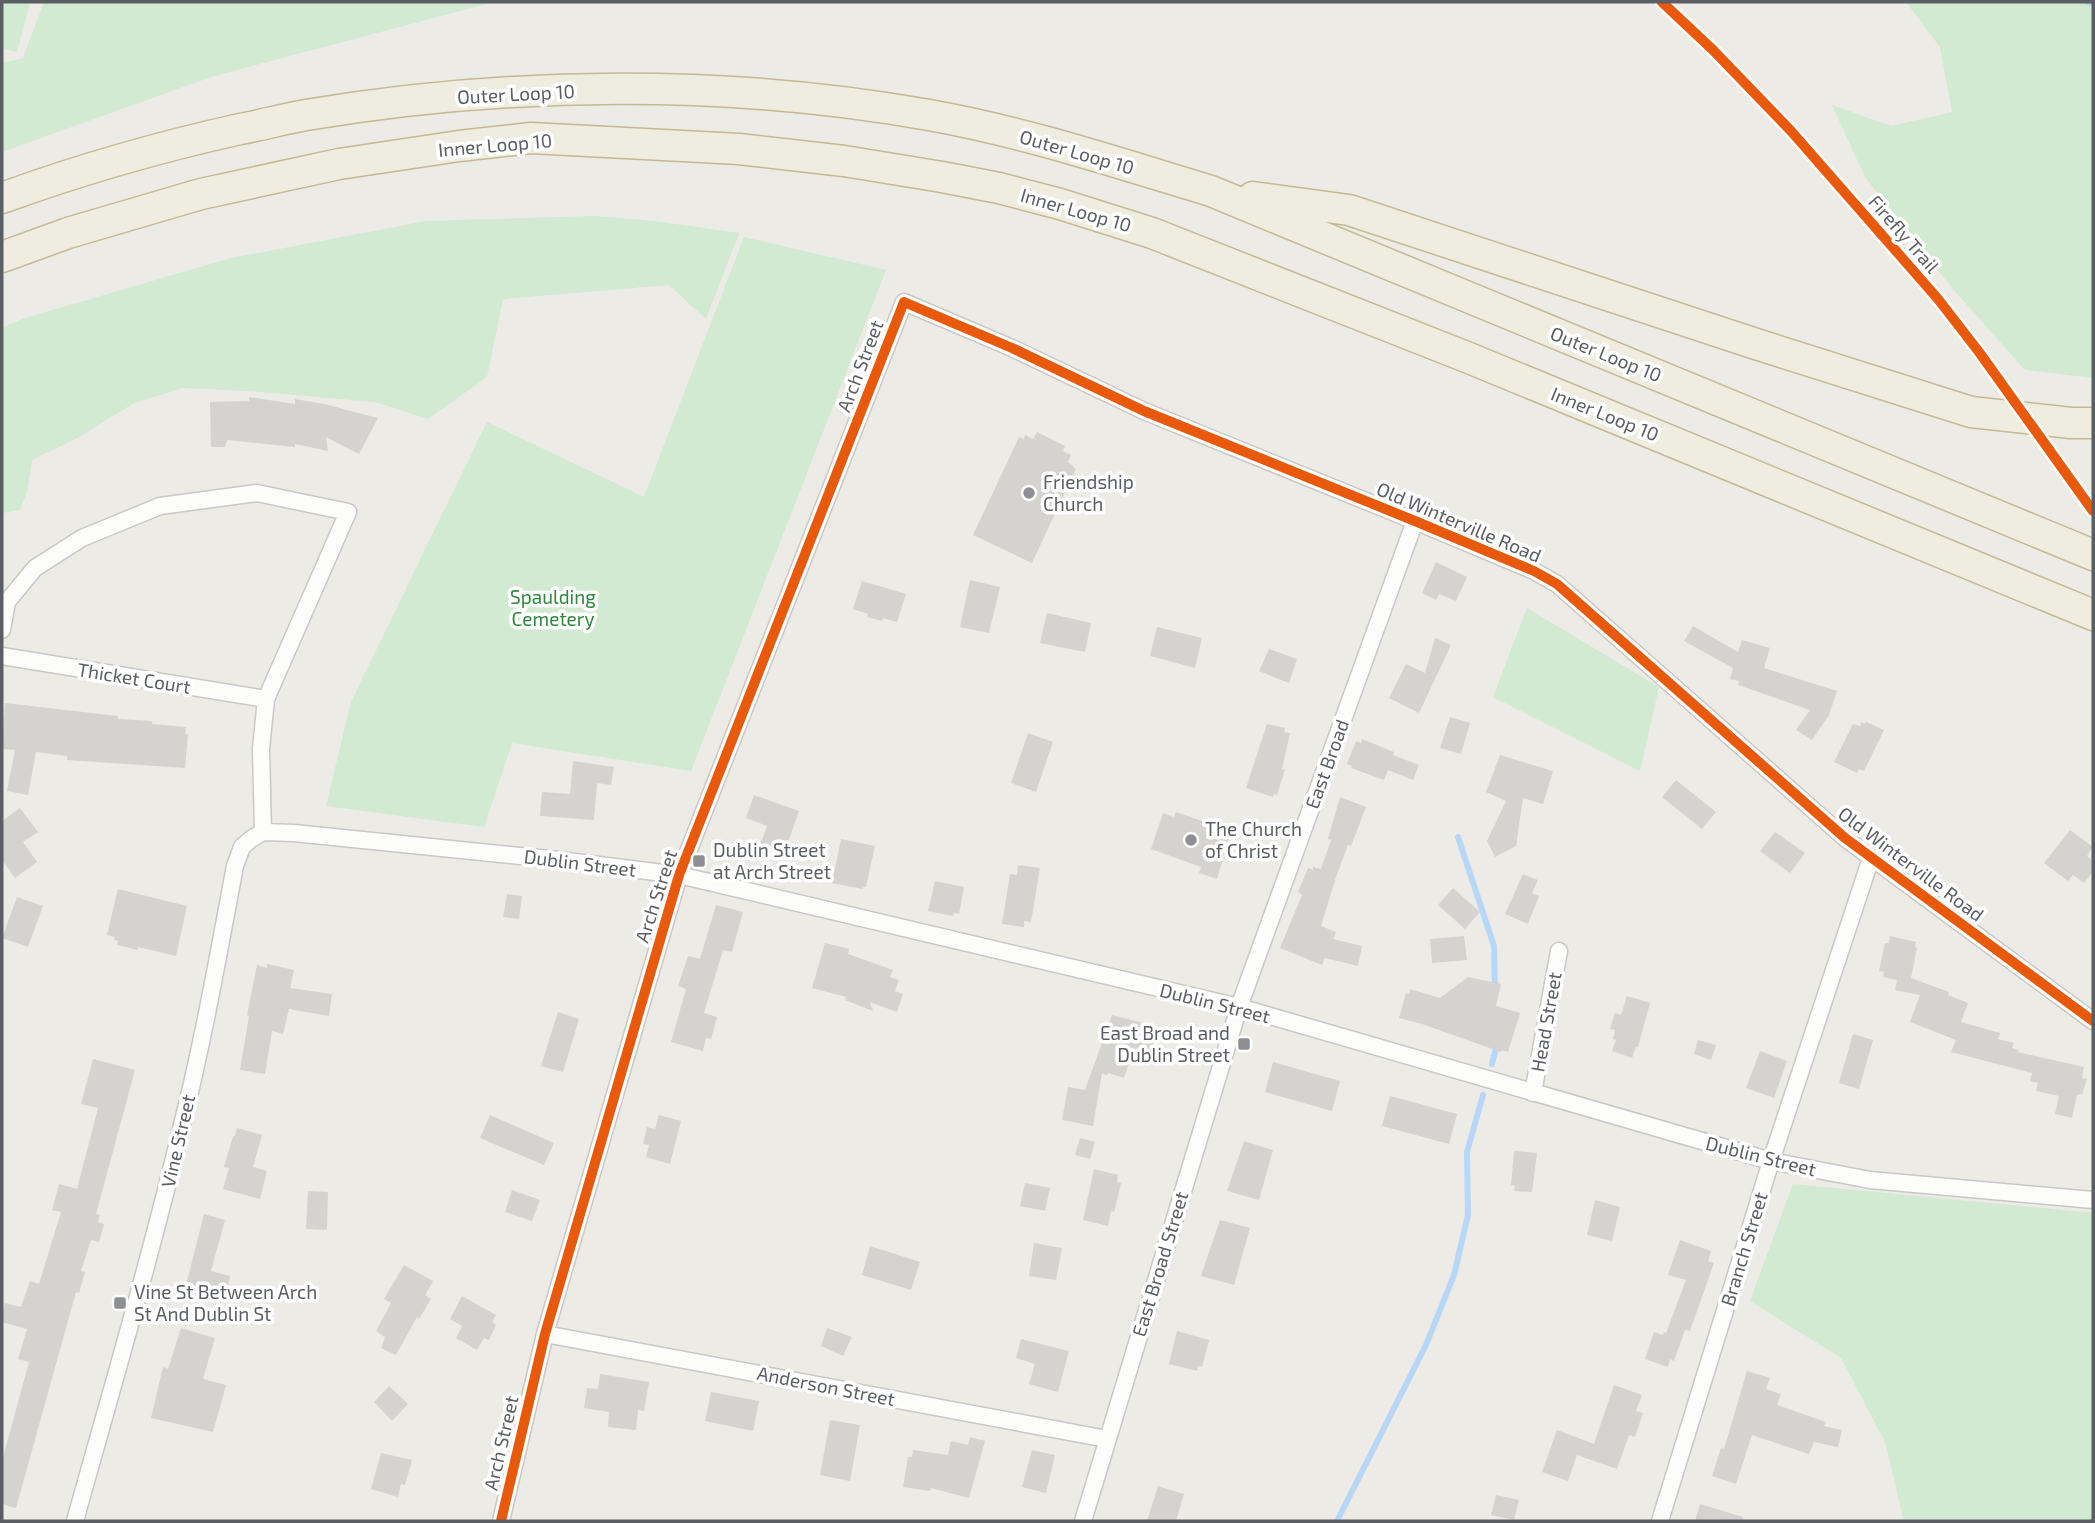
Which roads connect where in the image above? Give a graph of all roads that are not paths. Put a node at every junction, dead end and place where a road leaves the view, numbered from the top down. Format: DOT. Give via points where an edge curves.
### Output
graph roads {
  1 [pos="1211,191"];
  2 [pos="2,198"];
  3 [pos="2,257"];
  4 [pos="904,302"];
  5 [pos="2093,423"];
  6 [pos="1415,521"];
  7 [pos="2093,555"];
  8 [pos="2093,615"];
  9 [pos="2,630"];
  10 [pos="2,656"];
  11 [pos="266,699"];
  12 [pos="263,832"];
  13 [pos="1871,858"];
  14 [pos="679,875"];
  15 [pos="1559,951"];
  16 [pos="1239,1007"];
  17 [pos="2093,1021"];
  18 [pos="1533,1093"];
  19 [pos="1771,1161"];
  20 [pos="2093,1200"];
  21 [pos="545,1334"];
  22 [pos="1107,1439"];
  23 [pos="75,1521"];
  24 [pos="501,1521"];
  25 [pos="1083,1521"];
  26 [pos="1660,1521"];
  1 -- 2 [label="highway, Outer Loop 10" via="928,115 713,90 616,89 492,94 305,115 170,145"];
  1 -- 5 [label="highway" via="1349,210 1971,412"];
  1 -- 7 [label="highway, Outer Loop 10"];
  3 -- 8 [label="highway, Inner Loop 10" via="201,194 339,164 531,138 739,149 942,177 1060,204 1152,233 1494,368"];
  4 -- 6 [label="street, Old Winterville Road" via="1144,411"];
  4 -- 14 [label="street, Arch Street"];
  6 -- 13 [label="street, Old Winterville Road" via="1557,584"];
  6 -- 16 [label="street, East Broad"];
  9 -- 11 [label="street" via="7,602 36,568 82,538 160,506 257,493 348,512"];
  10 -- 11 [label="street, Thicket Court"];
  11 -- 12 [label="street" via="261,749"];
  12 -- 14 [label="street, Dublin Street"];
  12 -- 23 [label="street, Vine Street" via="242,847 235,866 184,1119"];
  13 -- 17 [label="street, Old Winterville Road"];
  13 -- 19 [label="street, Branch Street"];
  14 -- 16 [label="street, Dublin Street"];
  14 -- 21 [label="street, Arch Street"];
  15 -- 18 [label="street, Head Street"];
  16 -- 18 [label="street, Dublin Street"];
  16 -- 22 [label="street, East Broad Street"];
  18 -- 19 [label="street, Dublin Street"];
  19 -- 20 [label="street, Dublin Street" via="1870,1180"];
  19 -- 26 [label="street, Branch Street"];
  21 -- 22 [label="street, Anderson Street"];
  21 -- 24 [label="street, Arch Street"];
  22 -- 25 [label="street, East Broad Street"];
}
